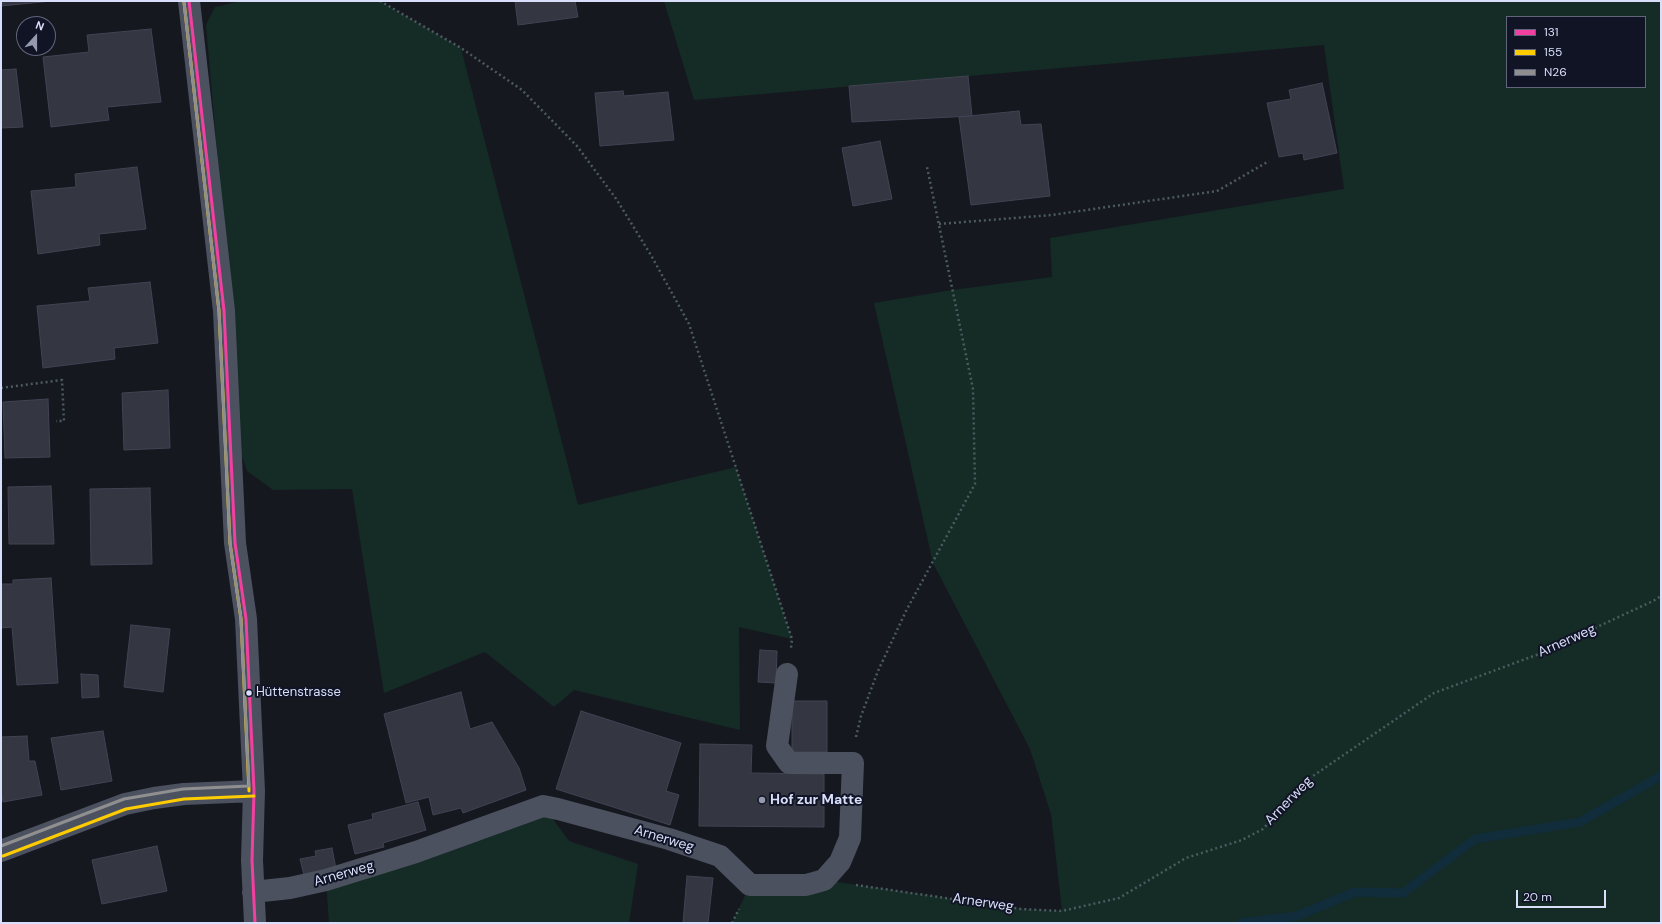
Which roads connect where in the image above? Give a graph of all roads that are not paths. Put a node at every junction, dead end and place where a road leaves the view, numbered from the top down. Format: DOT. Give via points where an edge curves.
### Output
graph roads {
  1 [pos="189,1"];
  2 [pos="787,674"];
  3 [pos="254,791"];
  4 [pos="1,851"];
  5 [pos="253,892"];
  6 [pos="255,923"];
  1 -- 3 [label="street" via="224,311 235,543 246,619"];
  2 -- 5 [label="street, Arnerweg" via="777,746 789,763 853,763 850,838 840,862 824,880 806,884 750,886 720,856 669,839 543,806 416,852 326,880 290,888"];
  3 -- 4 [label="street" via="154,798 133,803"];
  3 -- 5 [label="street"];
  5 -- 6 [label="street"];
}
